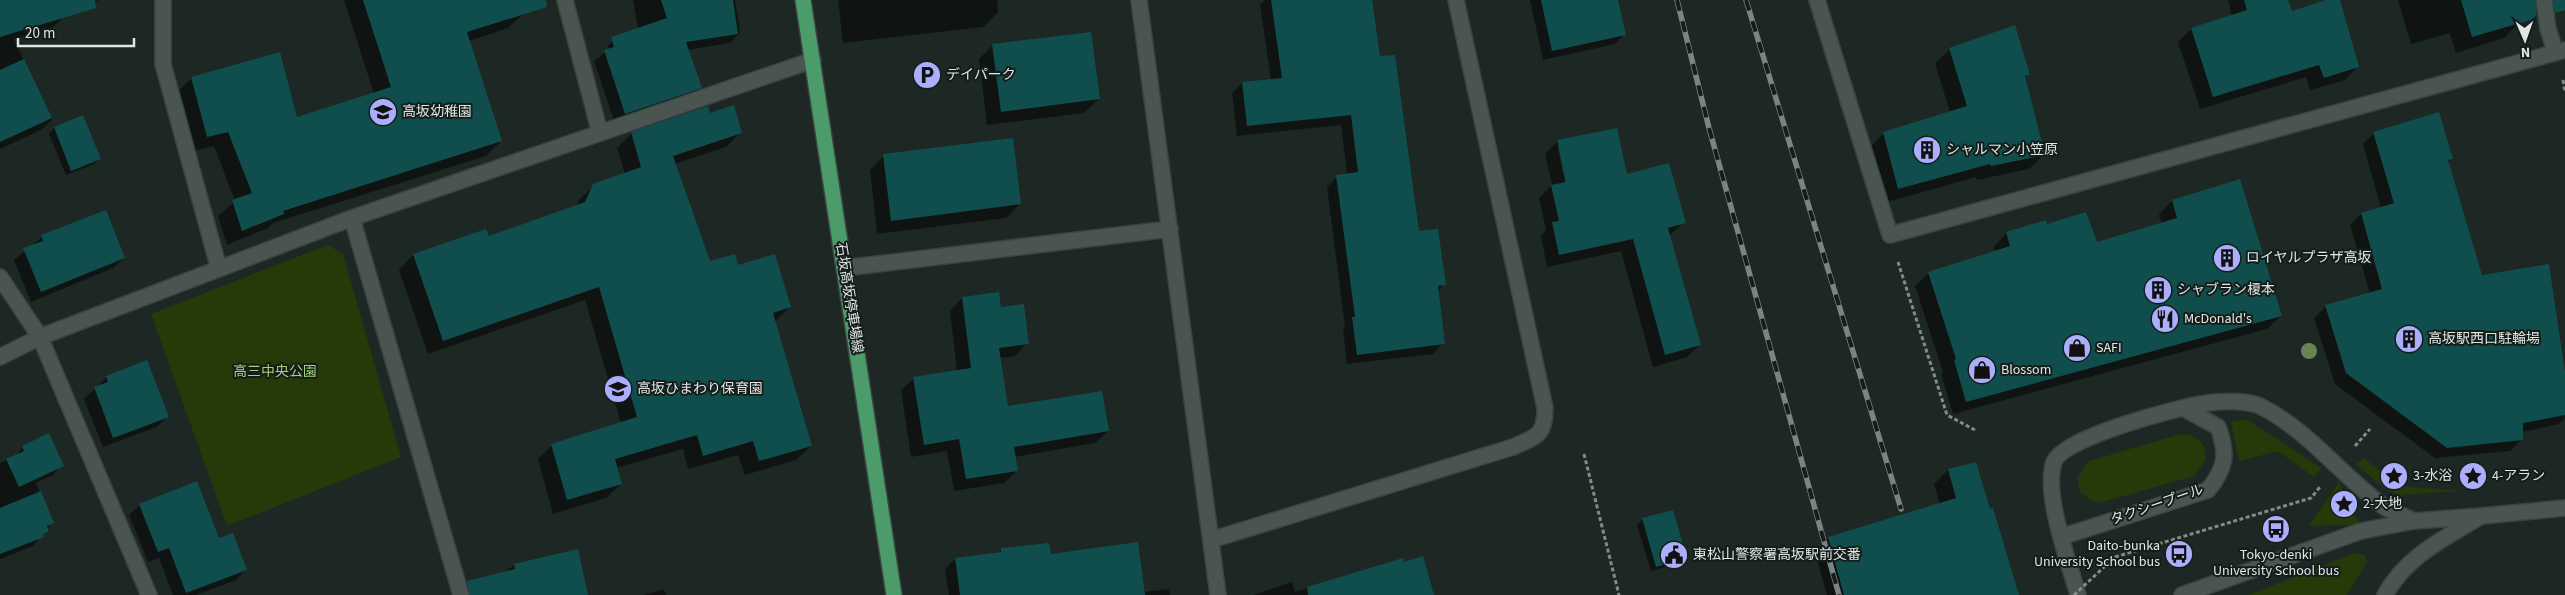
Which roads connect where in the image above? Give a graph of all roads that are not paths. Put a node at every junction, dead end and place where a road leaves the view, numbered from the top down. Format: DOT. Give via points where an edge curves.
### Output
graph roads {
  1 [pos="163,0"];
  2 [pos="565,0"];
  3 [pos="803,0"];
  4 [pos="1139,0"];
  5 [pos="1456,0"];
  6 [pos="1817,0"];
  7 [pos="2544,0"];
  8 [pos="2560,50"];
  9 [pos="813,60"];
  10 [pos="600,133"];
  11 [pos="352,218"];
  12 [pos="1170,229"];
  13 [pos="844,268"];
  14 [pos="219,269"];
  15 [pos="0,277"];
  16 [pos="40,338"];
  17 [pos="0,357"];
  18 [pos="2184,408"];
  19 [pos="2565,508"];
  20 [pos="2481,516"];
  21 [pos="2414,521"];
  22 [pos="2061,537"];
  23 [pos="1211,540"];
  24 [pos="149,595"];
  25 [pos="461,595"];
  26 [pos="894,595"];
  27 [pos="1218,595"];
  28 [pos="2078,595"];
  29 [pos="2182,595"];
  30 [pos="2385,595"];
  1 -- 14 [label="street" via="163,64"];
  2 -- 10 [label="street"];
  3 -- 9 [label="main road, 石坂高坂停車場線"];
  4 -- 12 [label="street"];
  5 -- 23 [label="street" via="1545,408 1545,425 1536,436 1513,447"];
  6 -- 8 [label="street" via="1890,235"];
  7 -- 8 [label="street" via="2548,28"];
  9 -- 10 [label="street"];
  9 -- 13 [label="main road, 石坂高坂停車場線"];
  10 -- 11 [label="street"];
  11 -- 14 [label="street"];
  11 -- 25 [label="street"];
  12 -- 13 [label="street"];
  12 -- 23 [label="street"];
  13 -- 26 [label="main road, 石坂高坂停車場線"];
  14 -- 16 [label="street"];
  15 -- 16 [label="street"];
  16 -- 17 [label="street"];
  16 -- 24 [label="street"];
  18 -- 21 [label="street" via="2208,403 2257,405 2296,429 2384,507"];
  18 -- 22 [label="street" via="2091,436 2061,452 2052,475"];
  18 -- 22 [label="street, タクシープール" via="2218,427 2225,445 2220,476 2208,490"];
  19 -- 20 [label="street"];
  20 -- 21 [label="street"];
  20 -- 30 [label="street" via="2422,552 2392,582"];
  21 -- 29 [label="street" via="2361,531"];
  22 -- 28 [label="street"];
  23 -- 27 [label="street"];
}
